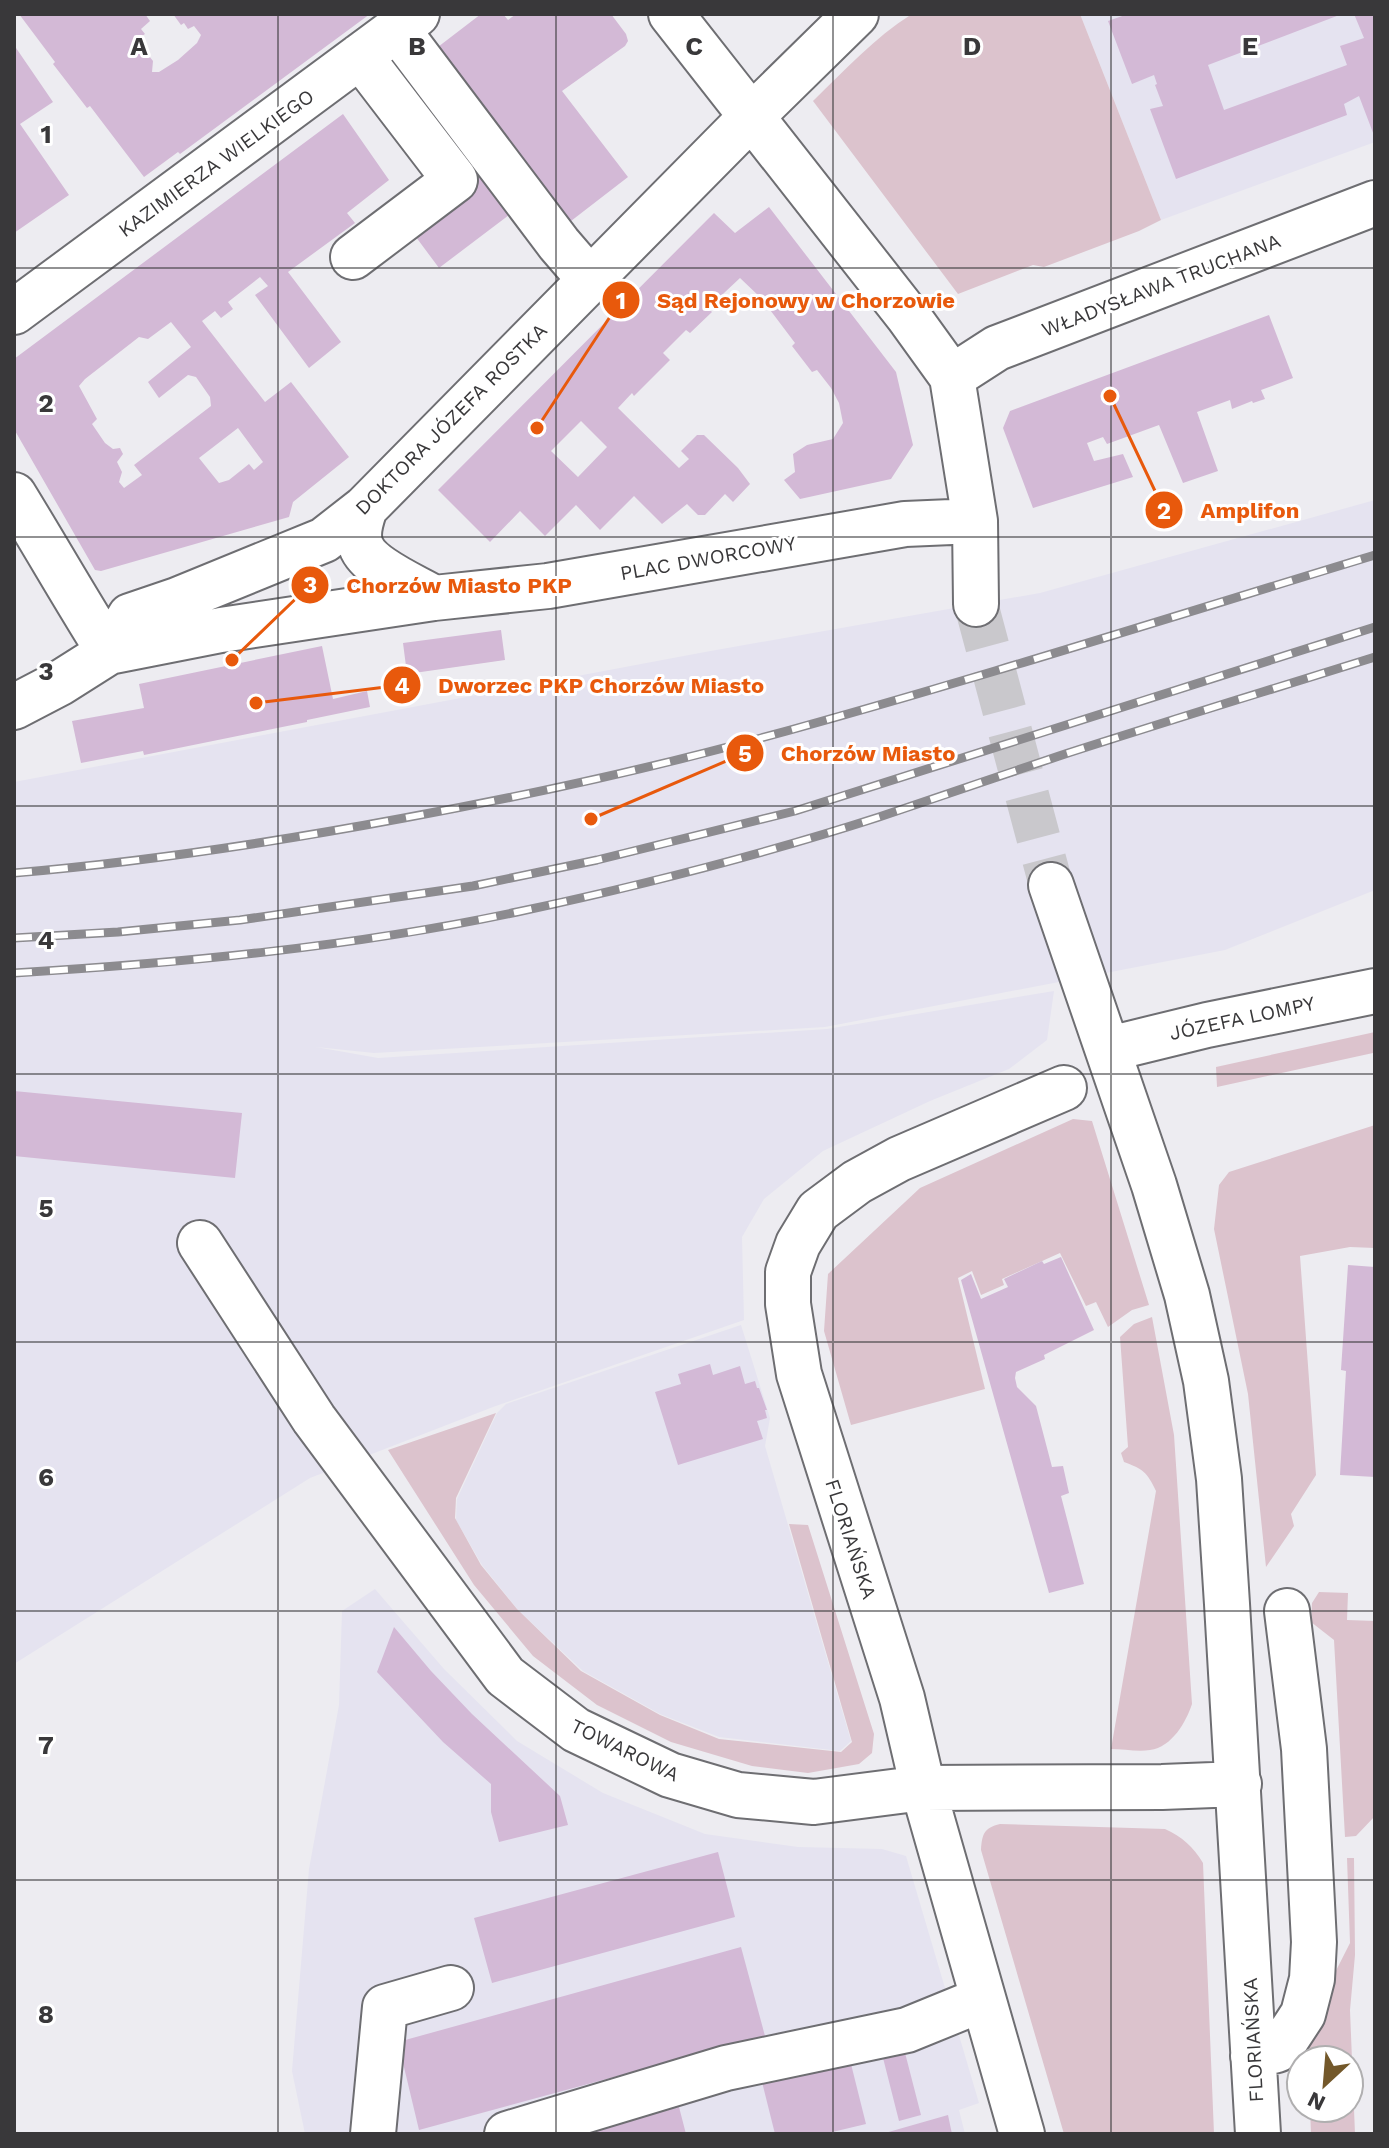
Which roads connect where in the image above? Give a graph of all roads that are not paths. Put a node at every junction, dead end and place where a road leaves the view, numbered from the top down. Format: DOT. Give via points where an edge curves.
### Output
graph roads {
  1 [pos="671,14"];
  2 [pos="856,14"];
  3 [pos="407,22"];
  4 [pos="360,56"];
  5 [pos="751,117"];
  6 [pos="1375,203"];
  7 [pos="353,257"];
  8 [pos="590,280"];
  9 [pos="14,312"];
  10 [pos="952,377"];
  11 [pos="14,495"];
  12 [pos="365,508"];
  13 [pos="975,521"];
  14 [pos="434,598"];
  15 [pos="976,604"];
  16 [pos="109,652"];
  17 [pos="14,707"];
  18 [pos="1051,885"];
  19 [pos="1375,991"];
  20 [pos="1109,1049"];
  21 [pos="1064,1088"];
  22 [pos="200,1243"];
  23 [pos="1287,1611"];
  24 [pos="1239,1784"];
  25 [pos="923,1788"];
  26 [pos="451,1988"];
  27 [pos="983,1999"];
  28 [pos="1253,2056"];
  29 [pos="373,2134"];
  30 [pos="507,2134"];
  31 [pos="1022,2134"];
  32 [pos="1258,2134"];
  1 -- 5 [label="street"];
  2 -- 5 [label="street, DOKTORA JÓZEFA ROSTKA"];
  3 -- 4 [label="street, KAZIMIERZA WIELKIEGO"];
  3 -- 8 [label="street" via="559,244"];
  4 -- 7 [label="street" via="455,180"];
  4 -- 9 [label="street, KAZIMIERZA WIELKIEGO"];
  5 -- 8 [label="street, DOKTORA JÓZEFA ROSTKA"];
  5 -- 10 [label="street"];
  6 -- 10 [label="street, WŁADYSŁAWA TRUCHANA" via="997,348"];
  8 -- 12 [label="street, DOKTORA JÓZEFA ROSTKA"];
  10 -- 13 [label="street"];
  11 -- 16 [label="street"];
  12 -- 14 [label="street" via="361,548 383,569"];
  12 -- 16 [label="street, DOKTORA JÓZEFA ROSTKA" via="324,540 130,616"];
  13 -- 14 [label="street, PLAC DWORCOWY" via="905,524 548,586"];
  13 -- 15 [label="street"];
  14 -- 16 [label="street, PLAC DWORCOWY"];
  16 -- 17 [label="street"];
  18 -- 20 [label="street, FLORIAŃSKA"];
  19 -- 20 [label="street, JÓZEFA LOMPY"];
  20 -- 24 [label="street, FLORIAŃSKA" via="1187,1295 1206,1381 1219,1479"];
  21 -- 25 [label="street, FLORIAŃSKA" via="857,1182 818,1211 788,1272 799,1374 902,1698"];
  22 -- 25 [label="street, TOWAROWA" via="314,1419 505,1676 576,1730 670,1775 738,1795 814,1802"];
  23 -- 28 [label="street" via="1304,1749 1312,1979 1303,2014 1284,2043"];
  24 -- 25 [label="street, TOWAROWA"];
  24 -- 28 [label="street, FLORIAŃSKA"];
  25 -- 27 [label="street, FLORIAŃSKA"];
  26 -- 29 [label="street" via="385,2007"];
  27 -- 30 [label="street" via="907,2030 726,2068"];
  27 -- 31 [label="street, FLORIAŃSKA"];
  28 -- 32 [label="street, FLORIAŃSKA"];
}
